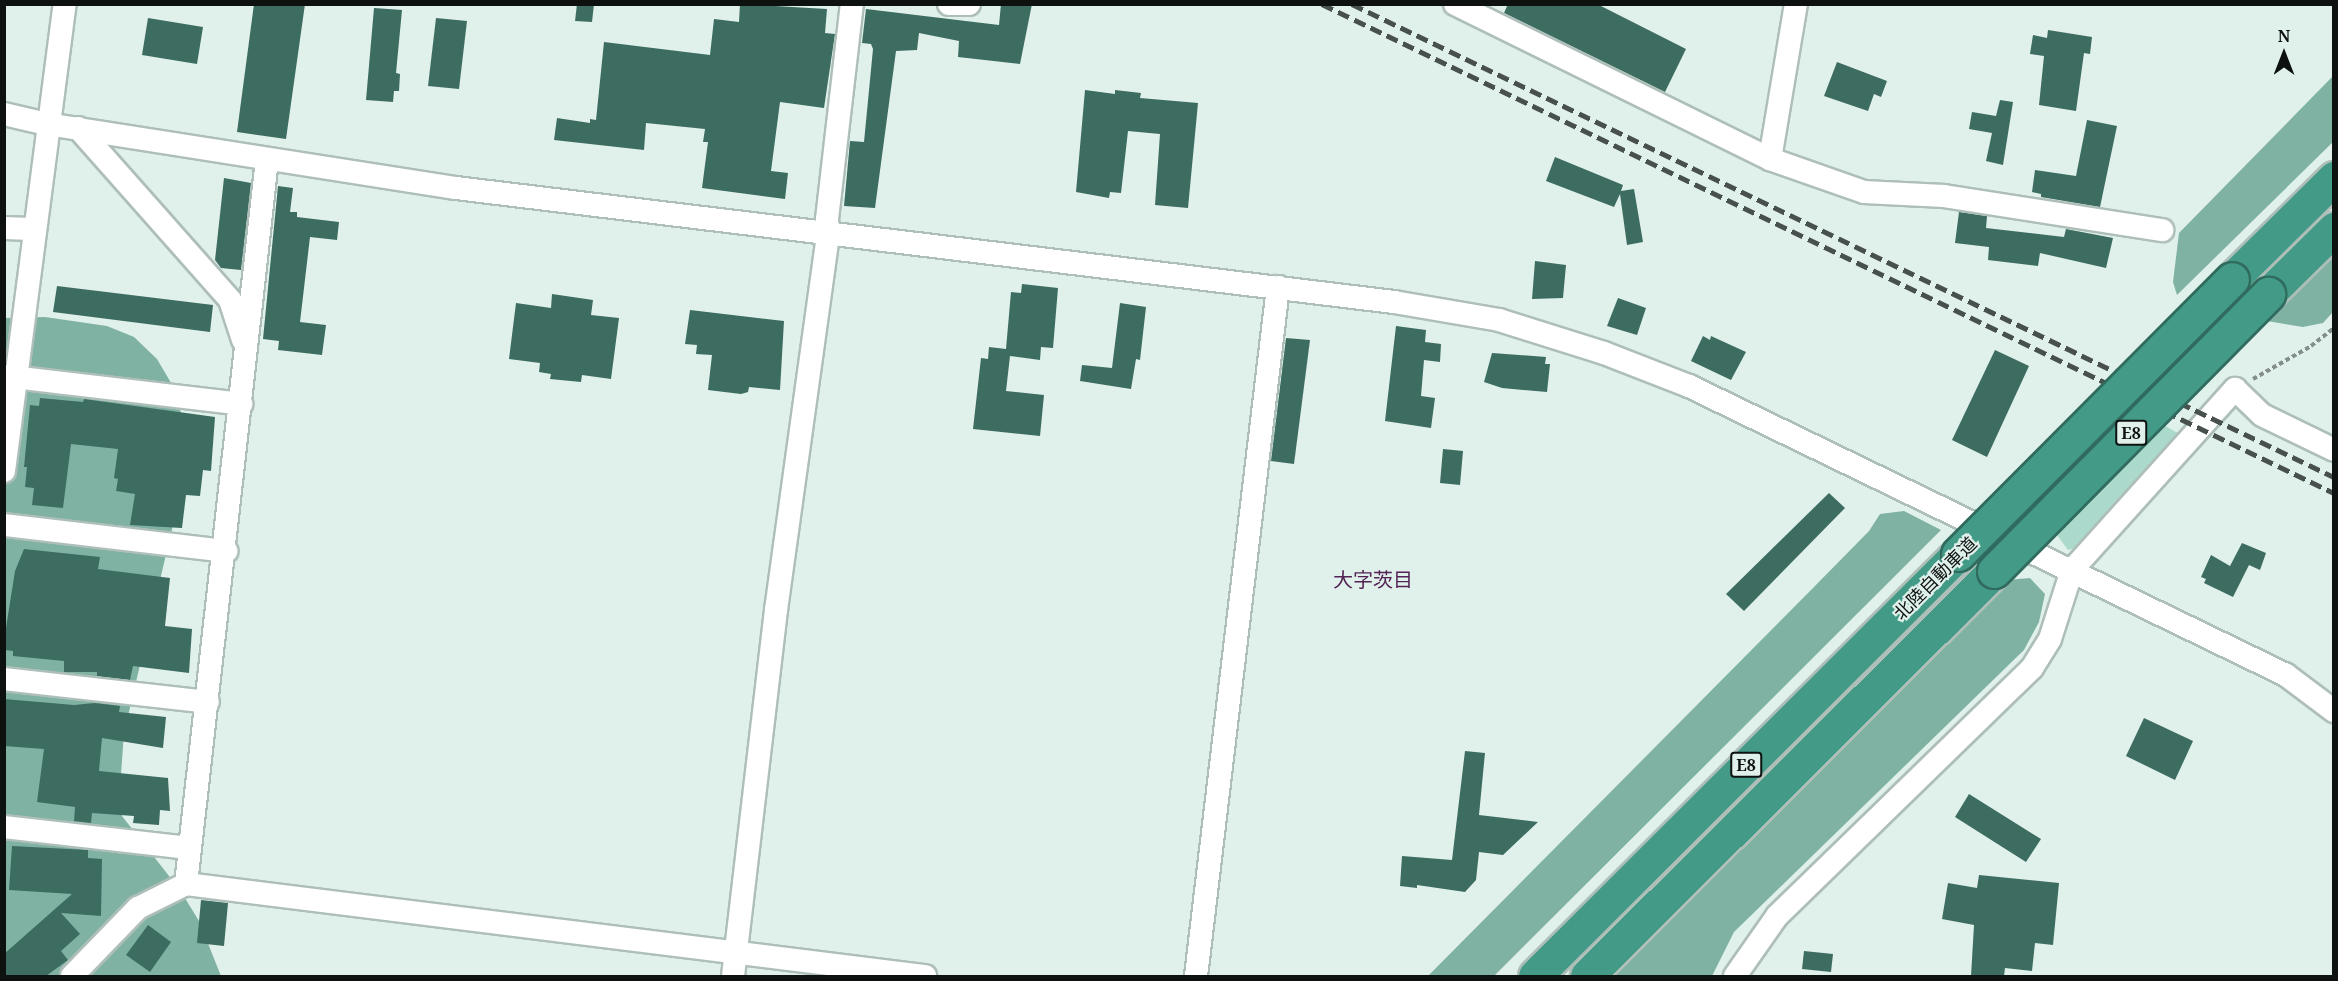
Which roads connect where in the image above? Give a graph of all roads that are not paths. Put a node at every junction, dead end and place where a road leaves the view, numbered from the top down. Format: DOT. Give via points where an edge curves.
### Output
graph roads {
  1 [pos="65,4"];
  2 [pos="852,4"];
  3 [pos="949,4"];
  4 [pos="969,4"];
  5 [pos="1455,4"];
  6 [pos="1796,4"];
  7 [pos="4,114"];
  8 [pos="47,124"];
  9 [pos="78,128"];
  10 [pos="1770,159"];
  11 [pos="267,160"];
  12 [pos="2334,178"];
  13 [pos="4,228"];
  14 [pos="33,229"];
  15 [pos="2334,229"];
  16 [pos="2162,230"];
  17 [pos="828,234"];
  18 [pos="1278,287"];
  19 [pos="247,350"];
  20 [pos="9,377"];
  21 [pos="241,404"];
  22 [pos="2334,450"];
  23 [pos="4,471"];
  24 [pos="4,525"];
  25 [pos="226,551"];
  26 [pos="2072,570"];
  27 [pos="4,679"];
  28 [pos="208,702"];
  29 [pos="2334,711"];
  30 [pos="4,827"];
  31 [pos="189,848"];
  32 [pos="186,884"];
  33 [pos="734,966"];
  34 [pos="72,976"];
  35 [pos="925,976"];
  36 [pos="1196,976"];
  37 [pos="1535,976"];
  38 [pos="1587,976"];
  39 [pos="1735,976"];
  1 -- 8 [label="street"];
  2 -- 17 [label="street"];
  3 -- 4 [label="street"];
  5 -- 10 [label="street"];
  6 -- 10 [label="street"];
  7 -- 8 [label="street"];
  8 -- 9 [label="street"];
  8 -- 14 [label="street"];
  9 -- 11 [label="street"];
  9 -- 19 [label="street" via="231,300"];
  10 -- 16 [label="street" via="1864,192 1944,196"];
  11 -- 17 [label="street" via="456,188"];
  11 -- 19 [label="street"];
  12 -- 37 [label="highway, 北陸自動車道 / E8, bridge"];
  13 -- 14 [label="street"];
  14 -- 20 [label="street"];
  15 -- 38 [label="highway, 北陸自動車道 / E8, bridge"];
  17 -- 18 [label="street"];
  17 -- 33 [label="street" via="776,610"];
  18 -- 26 [label="street" via="1499,320 1604,352 1689,386"];
  18 -- 36 [label="street"];
  19 -- 21 [label="street"];
  20 -- 21 [label="street"];
  20 -- 23 [label="street"];
  21 -- 25 [label="street"];
  22 -- 26 [label="street" via="2262,415 2235,389"];
  24 -- 25 [label="street"];
  25 -- 28 [label="street"];
  26 -- 29 [label="street" via="2286,675"];
  26 -- 39 [label="street" via="2050,639 2032,668 1777,916"];
  27 -- 28 [label="street"];
  28 -- 31 [label="street"];
  30 -- 31 [label="street"];
  31 -- 32 [label="street"];
  32 -- 33 [label="street"];
  32 -- 34 [label="street" via="138,908"];
  33 -- 35 [label="street"];
}
